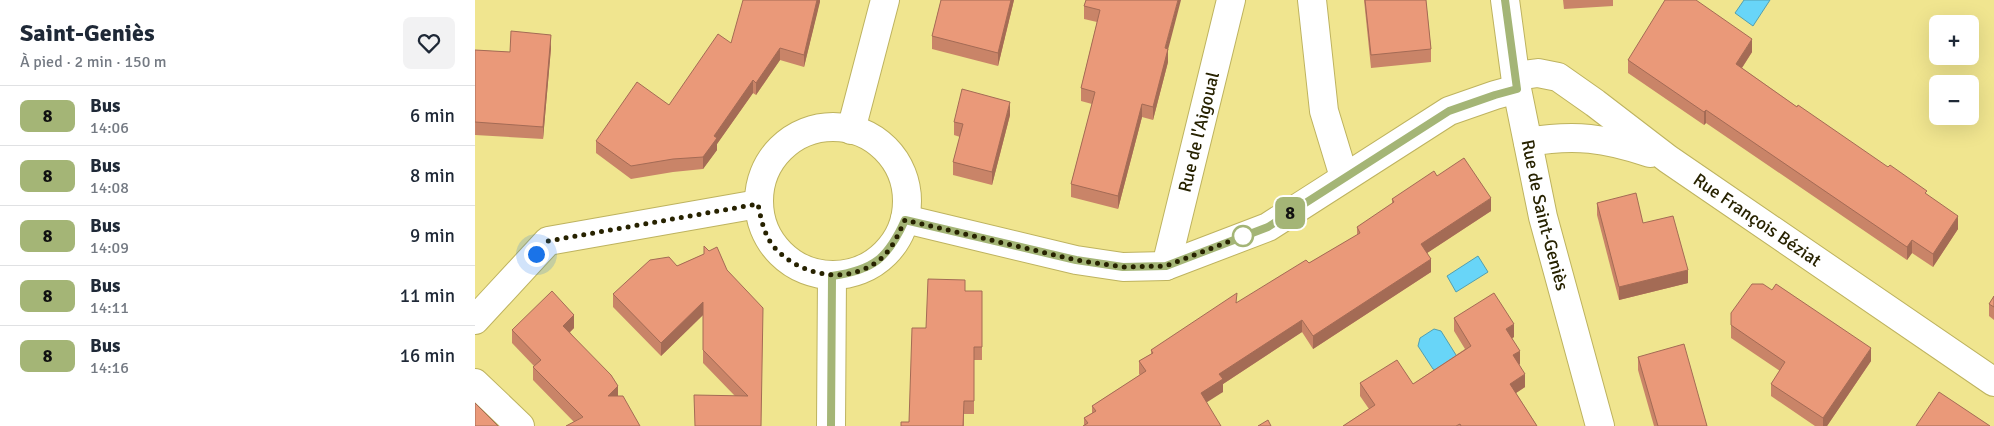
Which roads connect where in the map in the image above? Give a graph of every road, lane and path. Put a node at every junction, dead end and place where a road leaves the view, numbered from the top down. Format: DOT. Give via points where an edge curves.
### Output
graph roads {
  1 [pos="885,0"];
  2 [pos="1231,0"];
  3 [pos="1312,0"];
  4 [pos="1505,0"];
  5 [pos="1516,83"];
  6 [pos="851,130"];
  7 [pos="1528,142"];
  8 [pos="1668,160"];
  9 [pos="1344,177"];
  10 [pos="758,204"];
  11 [pos="905,220"];
  12 [pos="1166,266"];
  13 [pos="832,276"];
  14 [pos="475,320"];
  15 [pos="1994,382"];
  16 [pos="475,383"];
  17 [pos="520,426"];
  18 [pos="831,426"];
  19 [pos="1600,426"];
  1 -- 6 [label="street"];
  2 -- 12 [label="street, Rue de l'Aigoual"];
  3 -- 9 [label="street" via="1324,111"];
  4 -- 5 [label="street, Rue de Saint-Geniès"];
  5 -- 7 [label="street, Rue de Saint-Geniès"];
  5 -- 8 [label="street, Rue François Béziat" via="1538,73 1558,77"];
  5 -- 9 [label="street, Rue François Béziat" via="1495,95 1449,111"];
  6 -- 10 [label="street" via="829,127 806,132 786,143 771,160 761,181"];
  6 -- 11 [label="street" via="873,139 890,154 902,174 907,197"];
  7 -- 8 [label="street" via="1578,137 1605,140"];
  7 -- 19 [label="street, Rue de Saint-Geniès" via="1543,216"];
  8 -- 15 [label="street, Rue François Béziat"];
  9 -- 12 [label="street, Rue François Béziat" via="1268,227"];
  10 -- 13 [label="street" via="763,226 773,246 790,262 810,272"];
  10 -- 14 [label="street" via="548,241"];
  11 -- 12 [label="street, Rue François Béziat" via="1076,260 1123,267"];
  11 -- 13 [label="street" via="895,242 878,261 857,272"];
  13 -- 18 [label="street"];
  16 -- 17 [label="street"];
}
